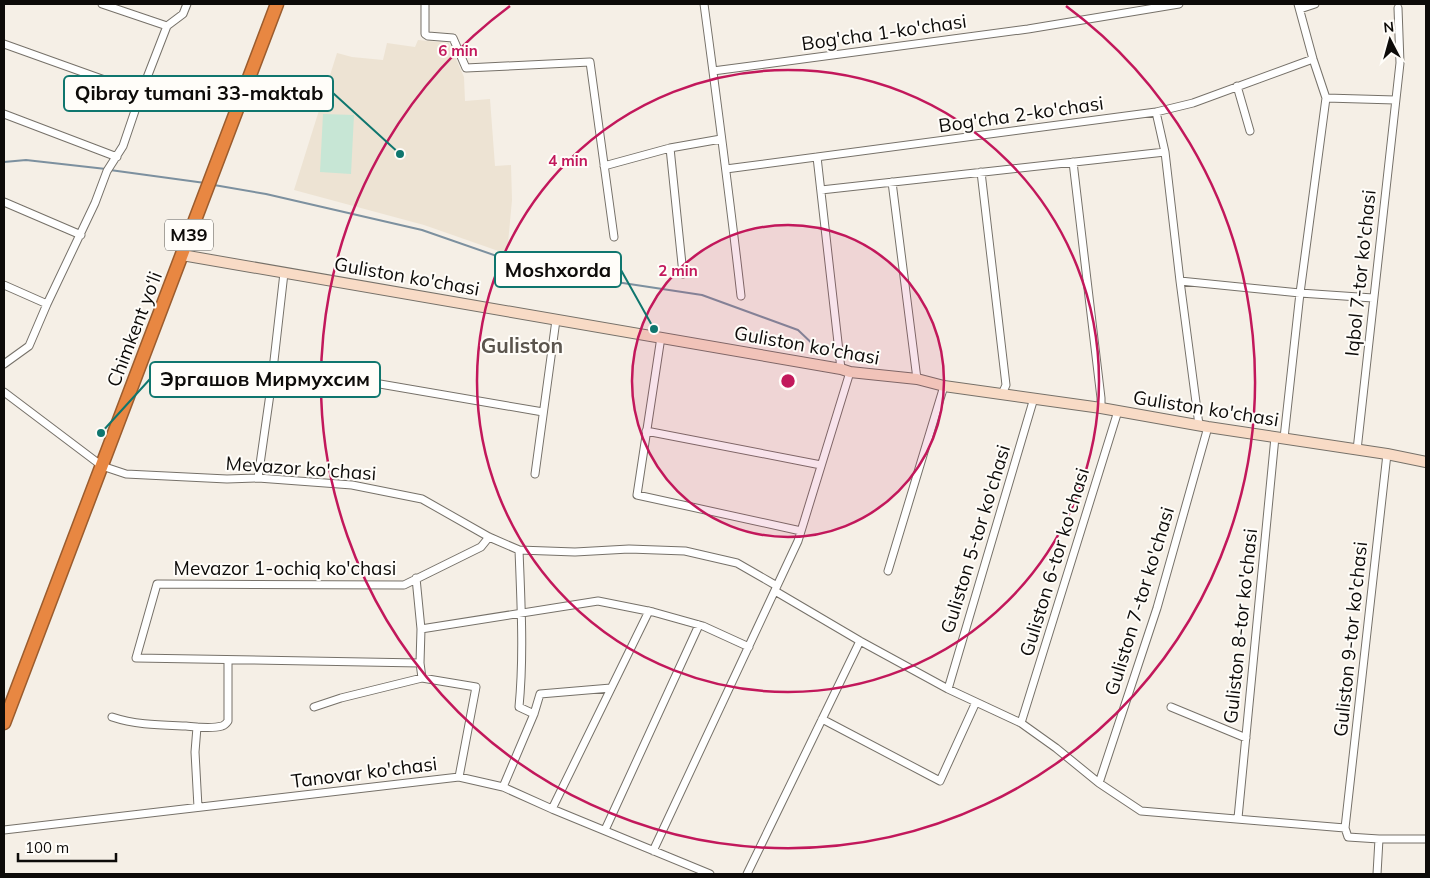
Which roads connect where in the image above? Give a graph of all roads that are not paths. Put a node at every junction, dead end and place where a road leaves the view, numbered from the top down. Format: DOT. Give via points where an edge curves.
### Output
graph roads {
  1 [pos="102,4"];
  2 [pos="187,4"];
  3 [pos="277,4"];
  4 [pos="425,4"];
  5 [pos="704,4"];
  6 [pos="1179,4"];
  7 [pos="1315,4"];
  8 [pos="1299,6"];
  9 [pos="1398,8"];
  10 [pos="167,26"];
  11 [pos="4,44"];
  12 [pos="1312,59"];
  13 [pos="712,71"];
  14 [pos="1237,86"];
  15 [pos="141,93"];
  16 [pos="1326,98"];
  17 [pos="1395,100"];
  18 [pos="1156,112"];
  19 [pos="4,114"];
  20 [pos="1250,131"];
  21 [pos="721,139"];
  22 [pos="670,148"];
  23 [pos="1165,152"];
  24 [pos="117,157"];
  25 [pos="817,157"];
  26 [pos="1073,162"];
  27 [pos="604,166"];
  28 [pos="726,169"];
  29 [pos="981,172"];
  30 [pos="892,182"];
  31 [pos="821,190"];
  32 [pos="4,202"];
  33 [pos="81,235"];
  34 [pos="614,237"];
  35 [pos="182,255"];
  36 [pos="284,273"];
  37 [pos="683,274"];
  38 [pos="1180,282"];
  39 [pos="4,286"];
  40 [pos="1300,293"];
  41 [pos="741,296"];
  42 [pos="1373,298"];
  43 [pos="47,304"];
  44 [pos="556,320"];
  45 [pos="661,337"];
  46 [pos="4,364"];
  47 [pos="845,370"];
  48 [pos="917,380"];
  49 [pos="944,386"];
  50 [pos="271,387"];
  51 [pos="4,392"];
  52 [pos="1002,394"];
  53 [pos="1034,398"];
  54 [pos="1101,408"];
  55 [pos="1118,411"];
  56 [pos="543,412"];
  57 [pos="1204,426"];
  58 [pos="646,431"];
  59 [pos="1280,437"];
  60 [pos="1357,450"];
  61 [pos="1386,454"];
  62 [pos="1426,462"];
  63 [pos="821,465"];
  64 [pos="102,466"];
  65 [pos="536,474"];
  66 [pos="258,478"];
  67 [pos="801,531"];
  68 [pos="489,537"];
  69 [pos="519,550"];
  70 [pos="888,571"];
  71 [pos="416,578"];
  72 [pos="776,588"];
  73 [pos="649,611"];
  74 [pos="521,612"];
  75 [pos="699,625"];
  76 [pos="421,629"];
  77 [pos="860,641"];
  78 [pos="749,646"];
  79 [pos="228,660"];
  80 [pos="420,663"];
  81 [pos="422,678"];
  82 [pos="611,688"];
  83 [pos="948,689"];
  84 [pos="976,702"];
  85 [pos="314,707"];
  86 [pos="1171,707"];
  87 [pos="534,714"];
  88 [pos="112,717"];
  89 [pos="822,719"];
  90 [pos="4,723"];
  91 [pos="1022,723"];
  92 [pos="197,726"];
  93 [pos="1246,738"];
  94 [pos="459,777"];
  95 [pos="1098,783"];
  96 [pos="503,787"];
  97 [pos="198,807"];
  98 [pos="552,809"];
  99 [pos="1238,818"];
  100 [pos="1345,828"];
  101 [pos="4,830"];
  102 [pos="605,830"];
  103 [pos="1379,839"];
  104 [pos="1426,839"];
  105 [pos="653,851"];
  106 [pos="710,874"];
  107 [pos="747,874"];
  108 [pos="1377,874"];
  1 -- 10 [label="street"];
  2 -- 10 [label="street" via="183,14"];
  3 -- 35 [label="highway, Chimkent yo‘li / M39"];
  4 -- 27 [label="street" via="424,34 453,38 466,68 590,62"];
  5 -- 13 [label="street"];
  6 -- 13 [label="street, Bog'cha 1-ko'chasi" via="1028,29"];
  7 -- 8 [label="street"];
  8 -- 12 [label="street"];
  9 -- 17 [label="street, Iqbol 7-tor ko'chasi" via="1400,63"];
  10 -- 15 [label="street"];
  11 -- 15 [label="street"];
  12 -- 14 [label="street, Bog'cha 2-ko'chasi"];
  12 -- 16 [label="street"];
  13 -- 21 [label="street"];
  14 -- 18 [label="street, Bog'cha 2-ko'chasi" via="1193,103"];
  14 -- 20 [label="street"];
  15 -- 24 [label="street"];
  16 -- 17 [label="street"];
  16 -- 40 [label="street, Guliston 8-tor ko'chasi"];
  17 -- 42 [label="street, Iqbol 7-tor ko'chasi"];
  18 -- 23 [label="street"];
  18 -- 25 [label="street, Bog'cha 2-ko'chasi"];
  19 -- 24 [label="street"];
  21 -- 22 [label="street"];
  21 -- 28 [label="street"];
  22 -- 27 [label="street"];
  22 -- 37 [label="street"];
  23 -- 26 [label="street"];
  23 -- 38 [label="street"];
  24 -- 33 [label="street" via="106,171"];
  25 -- 28 [label="street, Bog'cha 2-ko'chasi"];
  25 -- 31 [label="street"];
  26 -- 29 [label="street"];
  26 -- 54 [label="street"];
  27 -- 34 [label="street"];
  28 -- 41 [label="street"];
  29 -- 30 [label="street"];
  29 -- 52 [label="street" via="1006,385"];
  30 -- 31 [label="street"];
  30 -- 48 [label="street"];
  31 -- 47 [label="street"];
  32 -- 33 [label="street"];
  33 -- 43 [label="street"];
  35 -- 36 [label="main road, Guliston ko'chasi"];
  35 -- 64 [label="highway, Chimkent yo‘li / M39"];
  36 -- 44 [label="main road, Guliston ko'chasi"];
  36 -- 50 [label="street"];
  38 -- 40 [label="street"];
  38 -- 57 [label="street"];
  39 -- 43 [label="street"];
  40 -- 42 [label="street"];
  40 -- 59 [label="street, Guliston 8-tor ko'chasi"];
  42 -- 60 [label="street, Iqbol 7-tor ko'chasi"];
  43 -- 46 [label="street" via="29,346"];
  44 -- 45 [label="main road, Guliston ko'chasi"];
  44 -- 56 [label="street"];
  45 -- 47 [label="main road, Guliston ko'chasi"];
  45 -- 58 [label="street"];
  47 -- 48 [label="main road, Guliston ko'chasi"];
  47 -- 63 [label="street"];
  48 -- 49 [label="main road, Guliston ko'chasi"];
  49 -- 52 [label="main road, Guliston ko'chasi"];
  49 -- 70 [label="street"];
  50 -- 56 [label="street" via="312,391 316,372"];
  50 -- 66 [label="street"];
  51 -- 64 [label="street, Mevazor ko'chasi"];
  52 -- 53 [label="main road, Guliston ko'chasi"];
  53 -- 54 [label="main road, Guliston ko'chasi"];
  53 -- 83 [label="street, Guliston 5-tor ko'chasi"];
  54 -- 55 [label="main road, Guliston ko'chasi"];
  55 -- 57 [label="main road, Guliston ko'chasi"];
  55 -- 91 [label="street, Guliston 6-tor ko'chasi"];
  56 -- 65 [label="street"];
  57 -- 59 [label="main road, Guliston ko'chasi"];
  57 -- 95 [label="street, Guliston 7-tor ko'chasi" via="1157,608"];
  58 -- 63 [label="street"];
  58 -- 67 [label="street" via="637,495"];
  59 -- 60 [label="main road, Guliston ko'chasi"];
  59 -- 93 [label="street, Guliston 8-tor ko'chasi"];
  60 -- 61 [label="main road, Guliston ko'chasi"];
  61 -- 62 [label="main road, Guliston ko'chasi"];
  61 -- 100 [label="street, Guliston 9-tor ko'chasi"];
  63 -- 67 [label="street"];
  64 -- 66 [label="street, Mevazor ko'chasi" via="126,474"];
  64 -- 90 [label="highway, Chimkent yo‘li / M39"];
  66 -- 68 [label="street, Mevazor ko'chasi" via="352,484 422,499"];
  67 -- 72 [label="street"];
  68 -- 69 [label="street, Mevazor ko'chasi"];
  68 -- 71 [label="street, Mevazor 1-ochiq ko'chasi" via="481,546"];
  69 -- 72 [label="street, Mevazor ko'chasi" via="686,551 737,562"];
  69 -- 74 [label="street"];
  71 -- 76 [label="street"];
  71 -- 79 [label="street, Mevazor 1-ochiq ko'chasi" via="404,585 157,584 136,658"];
  72 -- 77 [label="street, Mevazor ko'chasi"];
  72 -- 78 [label="street"];
  73 -- 74 [label="street" via="598,601"];
  73 -- 75 [label="street"];
  73 -- 82 [label="street"];
  74 -- 76 [label="street"];
  74 -- 87 [label="street" via="519,707"];
  75 -- 78 [label="street"];
  75 -- 102 [label="street"];
  76 -- 80 [label="street"];
  77 -- 83 [label="street, Mevazor ko'chasi"];
  77 -- 89 [label="street"];
  78 -- 105 [label="street"];
  79 -- 80 [label="street"];
  79 -- 92 [label="street" via="228,721 222,726"];
  80 -- 81 [label="street"];
  81 -- 85 [label="street"];
  81 -- 94 [label="street" via="476,687"];
  82 -- 87 [label="street" via="540,694"];
  82 -- 98 [label="street"];
  83 -- 84 [label="street, Mevazor ko'chasi"];
  84 -- 89 [label="street" via="940,781"];
  84 -- 91 [label="street, Mevazor ko'chasi"];
  86 -- 93 [label="street"];
  87 -- 96 [label="street"];
  88 -- 92 [label="street" via="151,724"];
  89 -- 107 [label="street"];
  91 -- 95 [label="street, Mevazor ko'chasi"];
  92 -- 97 [label="street"];
  93 -- 99 [label="street, Guliston 8-tor ko'chasi"];
  94 -- 96 [label="street, Tanovar ko'chasi"];
  94 -- 97 [label="street, Tanovar ko'chasi"];
  95 -- 99 [label="street, Mevazor ko'chasi" via="1141,811"];
  96 -- 98 [label="street, Tanovar ko'chasi"];
  97 -- 101 [label="street, Tanovar ko'chasi"];
  98 -- 102 [label="street, Tanovar ko'chasi"];
  99 -- 100 [label="street, Mevazor ko'chasi"];
  100 -- 103 [label="street" via="1348,837"];
  102 -- 105 [label="street, Tanovar ko'chasi"];
  103 -- 104 [label="street"];
  103 -- 108 [label="street"];
  105 -- 106 [label="street, Tanovar ko'chasi"];
}
